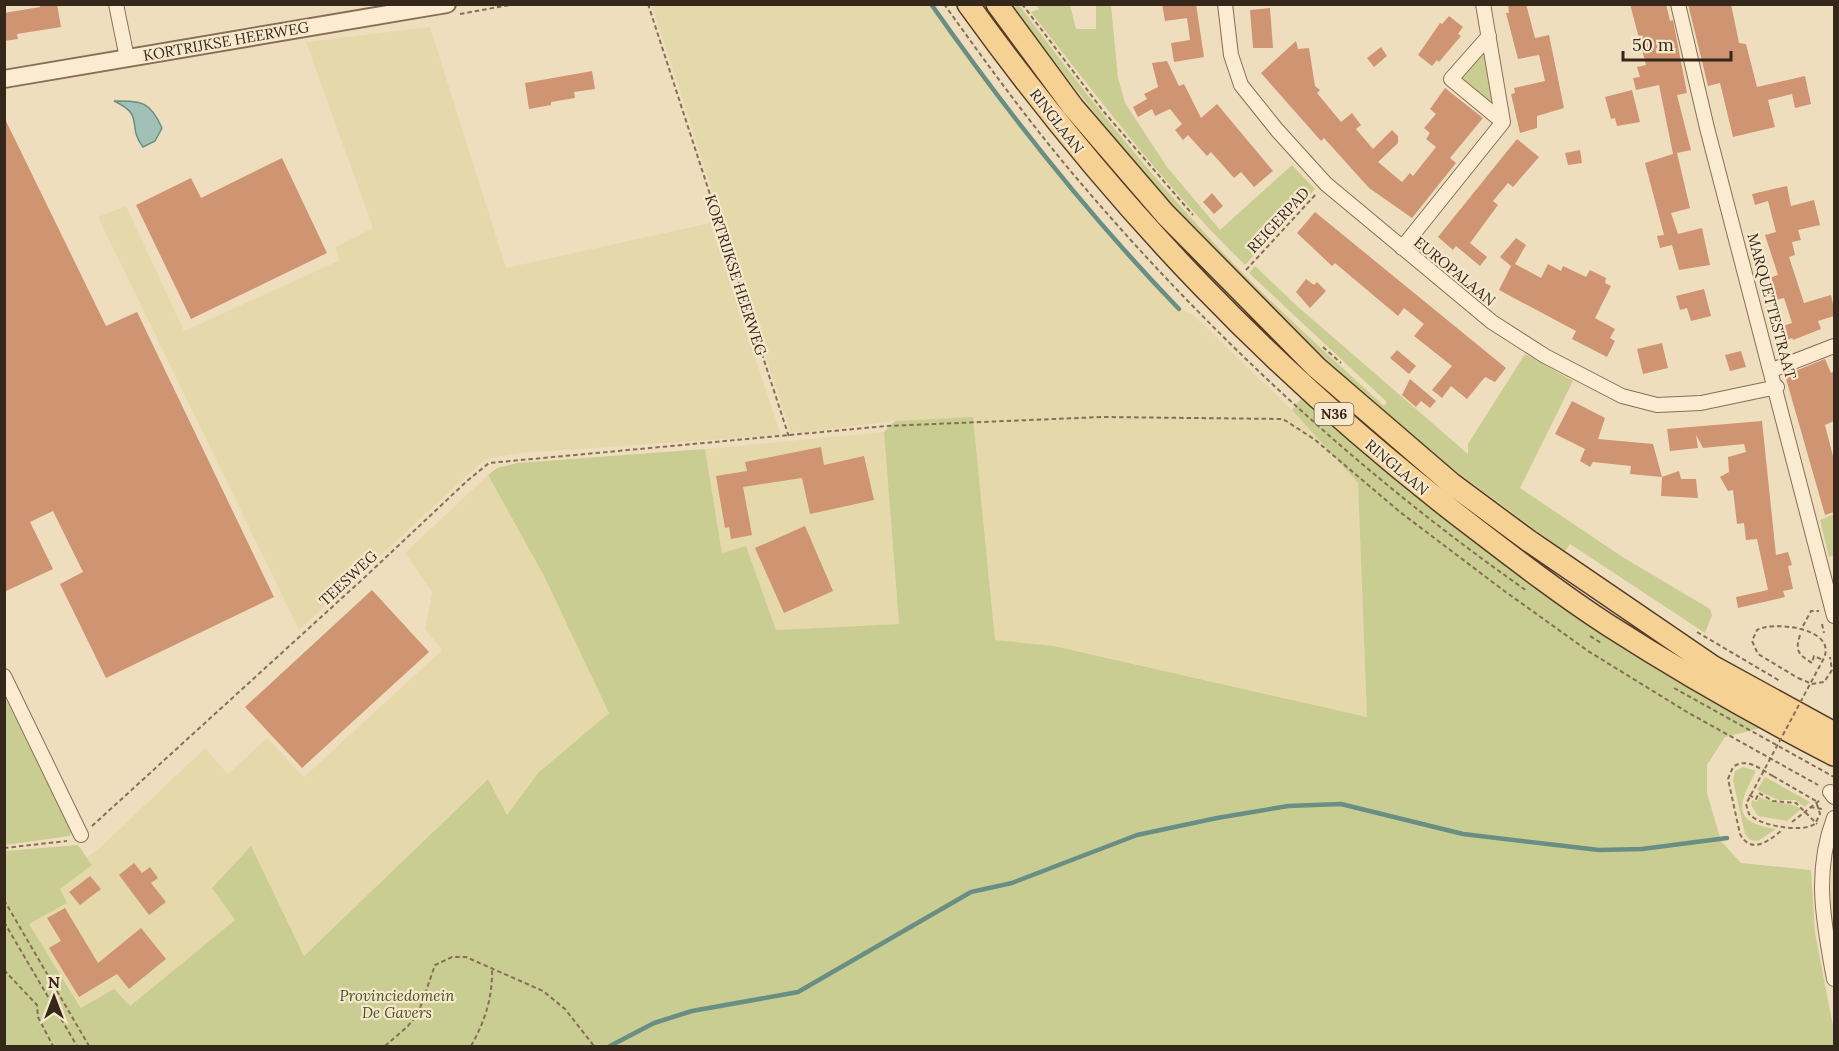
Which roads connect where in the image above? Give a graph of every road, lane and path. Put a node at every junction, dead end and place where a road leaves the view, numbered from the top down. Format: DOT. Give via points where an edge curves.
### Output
graph roads {
  1 [pos="116,4"];
  2 [pos="447,4"];
  3 [pos="648,4"];
  4 [pos="968,4"];
  5 [pos="997,4"];
  6 [pos="1022,4"];
  7 [pos="1225,4"];
  8 [pos="1483,4"];
  9 [pos="1678,4"];
  10 [pos="1489,36"];
  11 [pos="126,58"];
  12 [pos="4,79"];
  13 [pos="1503,122"];
  14 [pos="1326,184"];
  15 [pos="1198,221"];
  16 [pos="1402,248"];
  17 [pos="1238,262"];
  18 [pos="1316,341"];
  19 [pos="1834,346"];
  20 [pos="1343,365"];
  21 [pos="1772,370"];
  22 [pos="1777,387"];
  23 [pos="789,437"];
  24 [pos="1819,611"];
  25 [pos="1834,616"];
  26 [pos="1803,626"];
  27 [pos="1688,627"];
  28 [pos="1800,635"];
  29 [pos="1830,657"];
  30 [pos="1823,660"];
  31 [pos="4,676"];
  32 [pos="1786,685"];
  33 [pos="1796,690"];
  34 [pos="1806,696"];
  35 [pos="1834,733"];
  36 [pos="1834,755"];
  37 [pos="1749,795"];
  38 [pos="1828,796"];
  39 [pos="1810,807"];
  40 [pos="1806,811"];
  41 [pos="1830,814"];
  42 [pos="1792,822"];
  43 [pos="1819,827"];
  44 [pos="1782,830"];
  45 [pos="81,835"];
  46 [pos="4,848"];
  47 [pos="4,900"];
  48 [pos="4,922"];
  49 [pos="492,967"];
  50 [pos="4,970"];
  51 [pos="1834,979"];
  52 [pos="53,1047"];
  53 [pos="77,1047"];
  54 [pos="89,1047"];
  55 [pos="385,1047"];
  56 [pos="471,1047"];
  57 [pos="594,1047"];
  1 -- 11 [label="street"];
  2 -- 11 [label="street, KORTRIJKSE HEERWEG"];
  3 -- 23 [label="path, KORTRIJKSE HEERWEG"];
  4 -- 36 [label="main road, RINGLAAN / N36" via="1107,184 1248,335 1335,415 1430,494 1606,624 1704,684"];
  5 -- 35 [label="main road, RINGLAAN / N36" via="1073,107 1165,214 1316,367 1452,484 1529,541 1712,666"];
  6 -- 15 [label="path" via="1104,112"];
  7 -- 14 [label="street, EUROPALAAN" via="1231,56 1241,85"];
  8 -- 10 [label="street"];
  9 -- 21 [label="street, MARQUETTESTRAAT"];
  10 -- 13 [label="street"];
  10 -- 13 [label="street" via="1451,79"];
  11 -- 12 [label="street, KORTRIJKSE HEERWEG"];
  13 -- 16 [label="street"];
  14 -- 16 [label="street, EUROPALAAN"];
  14 -- 17 [label="path, REIGERPAD" via="1246,271"];
  16 -- 22 [label="street, EUROPALAAN" via="1492,322 1545,357 1622,396 1657,405 1701,403"];
  18 -- 20 [label="path"];
  19 -- 21 [label="street"];
  21 -- 22 [label="street, MARQUETTESTRAAT"];
  22 -- 25 [label="street, MARQUETTESTRAAT"];
  23 -- 38 [label="path" via="886,426 1102,417 1283,419 1314,439 1400,512 1588,651"];
  23 -- 45 [label="path, TEESWEG" via="489,464"];
  24 -- 26 [label="path" via="1811,611"];
  27 -- 32 [label="path"];
  28 -- 30 [label="path" via="1797,650 1812,663 1814,656"];
  29 -- 30 [label="path, bridge" via="1832,670 1824,682 1812,684 1756,652 1752,641 1757,630 1770,626 1818,635 1827,646"];
  30 -- 37 [label="path, bridge"];
  31 -- 45 [label="street"];
  33 -- 34 [label="path"];
  37 -- 40 [label="path" via="1756,799 1759,793 1773,801 1792,802"];
  37 -- 44 [label="path, bridge" via="1746,808 1755,820 1801,828 1815,824 1820,814 1816,801 1751,764 1733,767 1728,779 1744,841 1762,844"];
  38 -- 39 [label="path"];
  39 -- 40 [label="path"];
  39 -- 41 [label="path"];
  40 -- 42 [label="path"];
  40 -- 43 [label="path"];
  41 -- 51 [label="street" via="1821,885"];
  45 -- 46 [label="path" via="75,840"];
  47 -- 54 [label="path"];
  48 -- 53 [label="path"];
  49 -- 55 [label="path" via="466,957 452,957 435,964 418,1014"];
  49 -- 56 [label="path" via="493,986 484,1022"];
  49 -- 57 [label="path" via="543,991 565,1009"];
  50 -- 52 [label="path" via="37,1005 38,1017"];
}
